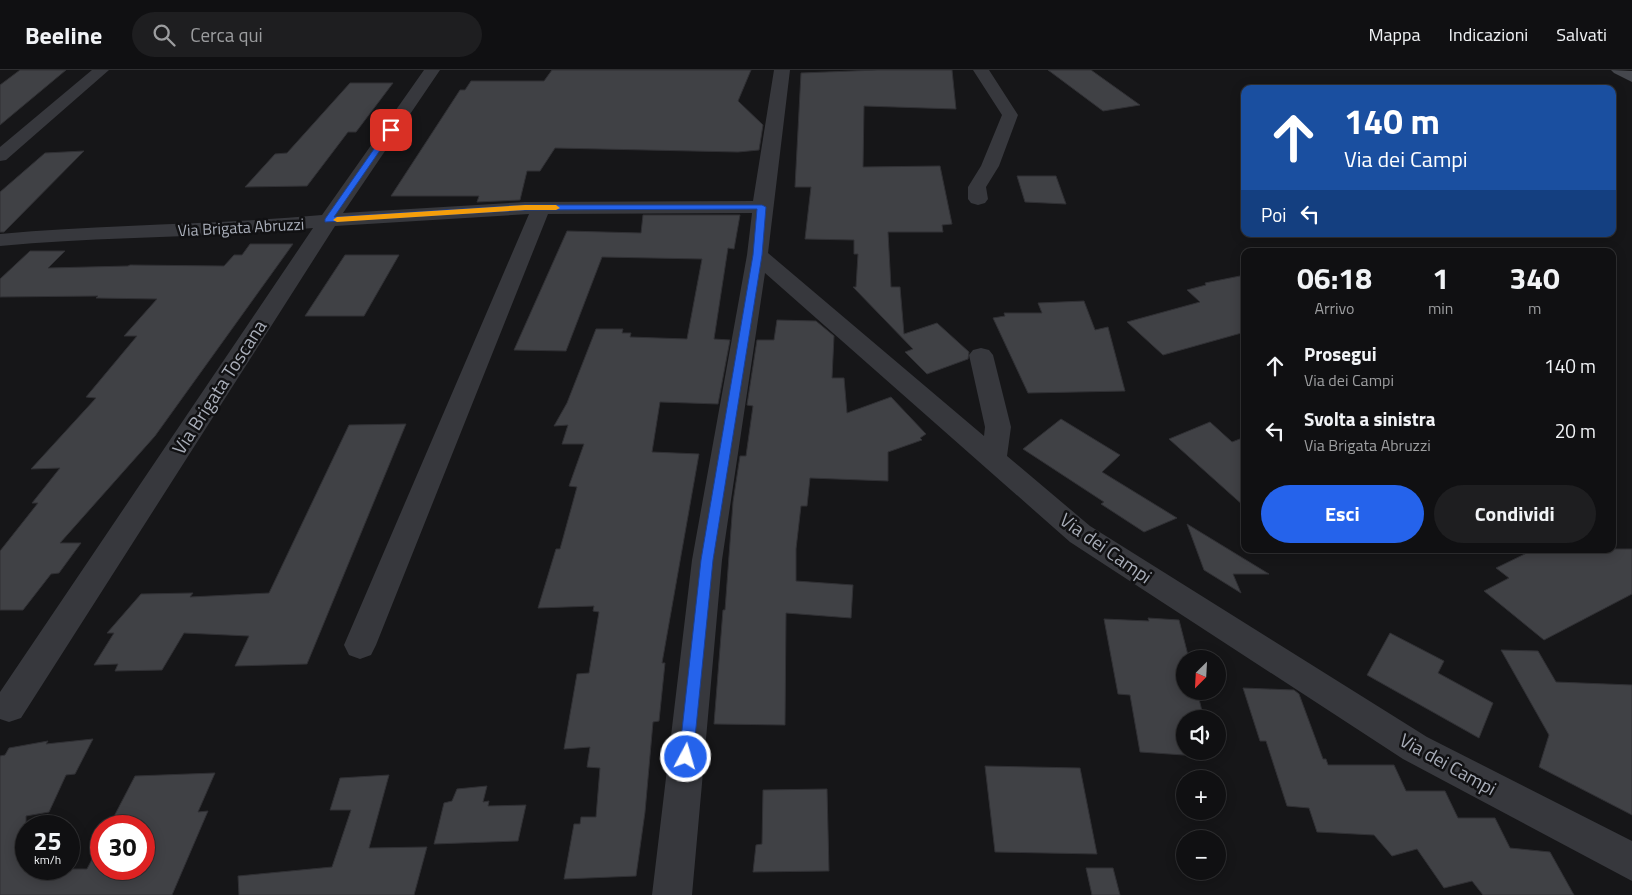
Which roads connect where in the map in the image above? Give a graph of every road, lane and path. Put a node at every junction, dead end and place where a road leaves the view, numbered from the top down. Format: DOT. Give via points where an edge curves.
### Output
graph roads {
  1 [pos="101,70"];
  2 [pos="432,70"];
  3 [pos="782,70"];
  4 [pos="981,70"];
  5 [pos="1619,70"];
  6 [pos="1632,77"];
  7 [pos="0,156"];
  8 [pos="978,199"];
  9 [pos="762,207"];
  10 [pos="541,208"];
  11 [pos="328,221"];
  12 [pos="0,240"];
  13 [pos="757,255"];
  14 [pos="981,355"];
  15 [pos="993,459"];
  16 [pos="360,645"];
  17 [pos="9,707"];
  18 [pos="1632,862"];
  19 [pos="672,895"];
  1 -- 7 [label="street"];
  2 -- 11 [label="street, Via Brigata Toscana"];
  3 -- 9 [label="street"];
  4 -- 8 [label="street" via="1010,115 990,166 977,187"];
  5 -- 6 [label="street"];
  9 -- 10 [label="street, Via Brigata Abruzzi"];
  9 -- 13 [label="street"];
  10 -- 11 [label="street, Via Brigata Abruzzi" via="367,216"];
  10 -- 16 [label="street"];
  11 -- 12 [label="street, Via Brigata Abruzzi"];
  11 -- 17 [label="street, Via Brigata Toscana"];
  13 -- 15 [label="street, Via dei Campi"];
  13 -- 19 [label="street" via="707,560"];
  14 -- 15 [label="street" via="998,427"];
  15 -- 18 [label="street, Via dei Campi" via="1080,534 1415,748"];
}
